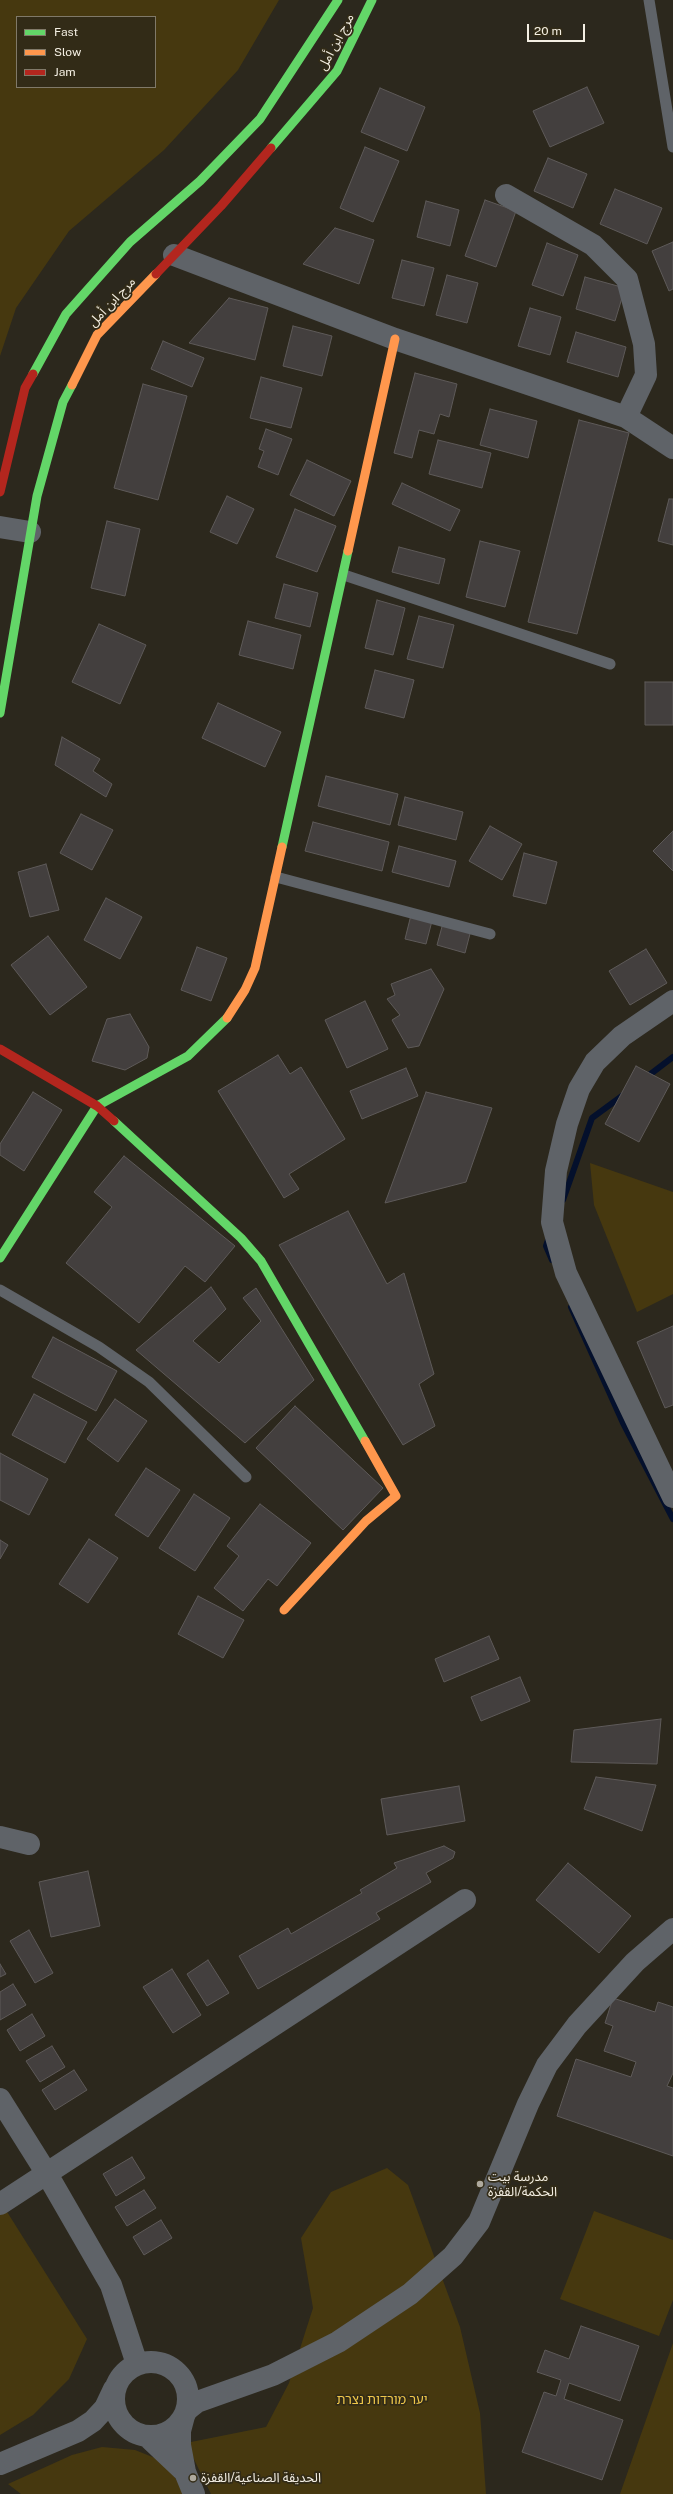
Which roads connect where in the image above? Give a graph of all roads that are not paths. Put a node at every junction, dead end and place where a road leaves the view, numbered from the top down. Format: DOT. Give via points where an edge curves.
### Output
graph roads {
  1 [pos="338,0"];
  2 [pos="372,0"];
  3 [pos="649,0"];
  4 [pos="673,147"];
  5 [pos="506,195"];
  6 [pos="174,255"];
  7 [pos="395,339"];
  8 [pos="626,418"];
  9 [pos="11,442"];
  10 [pos="673,448"];
  11 [pos="0,457"];
  12 [pos="0,492"];
  13 [pos="0,527"];
  14 [pos="30,532"];
  15 [pos="344,575"];
  16 [pos="610,664"];
  17 [pos="0,713"];
  18 [pos="276,877"];
  19 [pos="490,934"];
  20 [pos="673,1001"];
  21 [pos="0,1049"];
  22 [pos="97,1106"];
  23 [pos="0,1258"];
  24 [pos="0,1290"];
  25 [pos="246,1477"];
  26 [pos="673,1497"];
  27 [pos="284,1610"];
  28 [pos="0,1837"];
  29 [pos="29,1844"];
  30 [pos="464,1900"];
  31 [pos="673,1929"];
  32 [pos="0,2099"];
  33 [pos="47,2174"];
  34 [pos="0,2204"];
  35 [pos="137,2364"];
  36 [pos="183,2380"];
  37 [pos="243,2386"];
  38 [pos="114,2389"];
  39 [pos="185,2413"];
  40 [pos="130,2430"];
  41 [pos="78,2431"];
  42 [pos="150,2438"];
  43 [pos="0,2464"];
  44 [pos="185,2472"];
  45 [pos="194,2494"];
  1 -- 9 [label="street, مرج ابن أمل" via="260,119 200,181 130,242 66,314 25,388"];
  2 -- 6 [label="street, مرج ابن أمل" via="337,71 267,155"];
  3 -- 4 [label="lane"];
  5 -- 8 [label="street" via="593,245 627,279 644,344 646,375"];
  6 -- 7 [label="street"];
  6 -- 14 [label="street, مرج ابن أمل" via="96,335 63,402"];
  7 -- 8 [label="street"];
  7 -- 15 [label="street"];
  8 -- 10 [label="street"];
  9 -- 11 [label="street"];
  9 -- 12 [label="street, مرج ابن أمل"];
  13 -- 14 [label="street"];
  14 -- 17 [label="street, مرج ابن أمل"];
  15 -- 16 [label="lane"];
  15 -- 18 [label="street"];
  18 -- 19 [label="lane"];
  18 -- 22 [label="street" via="255,968 224,1024 188,1056"];
  20 -- 26 [label="street" via="622,1036 595,1062 579,1089 567,1124 556,1171 552,1222 566,1273"];
  21 -- 22 [label="street"];
  22 -- 23 [label="street"];
  22 -- 27 [label="street" via="241,1238 261,1261 396,1496 366,1521"];
  24 -- 25 [label="lane" via="99,1347 149,1382"];
  28 -- 29 [label="street"];
  30 -- 33 [label="street"];
  31 -- 37 [label="street" via="635,1962 577,2025 547,2065 479,2222 453,2256 410,2294 338,2342 273,2375"];
  32 -- 33 [label="street"];
  33 -- 34 [label="street"];
  33 -- 35 [label="street" via="111,2284"];
  35 -- 36 [label="street" via="163,2364 174,2370"];
  35 -- 38 [label="street" via="127,2370"];
  36 -- 37 [label="street" via="196,2386 218,2389"];
  36 -- 39 [label="street" via="187,2389"];
  37 -- 39 [label="street" via="196,2402"];
  38 -- 40 [label="street" via="115,2412"];
  38 -- 41 [label="street" via="105,2408 93,2421"];
  39 -- 42 [label="street" via="176,2426 165,2434"];
  39 -- 44 [label="street" via="180,2431 180,2445"];
  40 -- 41 [label="street" via="114,2427"];
  40 -- 42 [label="street"];
  41 -- 43 [label="street"];
  42 -- 44 [label="street"];
  44 -- 45 [label="street"];
}
